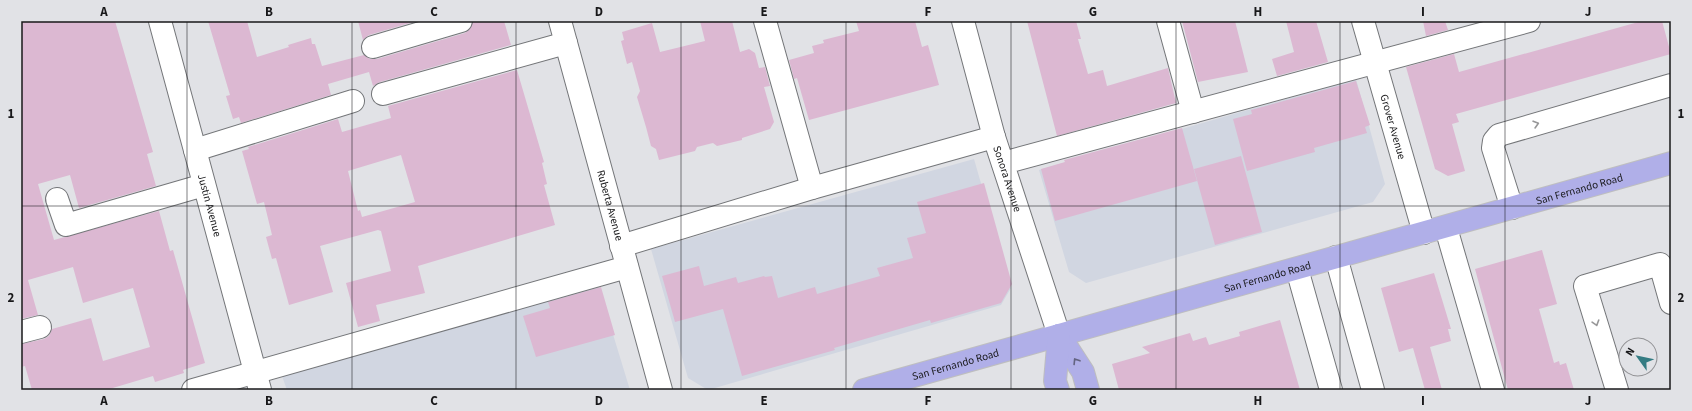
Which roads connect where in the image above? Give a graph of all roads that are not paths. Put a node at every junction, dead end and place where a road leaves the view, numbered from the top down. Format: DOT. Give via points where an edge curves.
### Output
graph roads {
  1 [pos="160,21"];
  2 [pos="461,21"];
  3 [pos="560,21"];
  4 [pos="766,21"];
  5 [pos="963,21"];
  6 [pos="1168,21"];
  7 [pos="1363,21"];
  8 [pos="1529,21"];
  9 [pos="566,43"];
  10 [pos="373,47"];
  11 [pos="1374,64"];
  12 [pos="1671,85"];
  13 [pos="383,94"];
  14 [pos="353,101"];
  15 [pos="1193,112"];
  16 [pos="994,137"];
  17 [pos="195,150"];
  18 [pos="1003,163"];
  19 [pos="1671,163"];
  20 [pos="204,185"];
  21 [pos="812,188"];
  22 [pos="57,199"];
  23 [pos="1512,208"];
  24 [pos="1446,228"];
  25 [pos="1424,233"];
  26 [pos="624,257"];
  27 [pos="1336,257"];
  28 [pos="1296,269"];
  29 [pos="1671,303"];
  30 [pos="1059,335"];
  31 [pos="258,381"];
  32 [pos="194,390"];
  33 [pos="661,390"];
  34 [pos="864,390"];
  35 [pos="1058,390"];
  36 [pos="1088,390"];
  37 [pos="1331,390"];
  38 [pos="1373,390"];
  39 [pos="1493,390"];
  40 [pos="1616,390"];
  1 -- 17 [label="street, Justin Avenue"];
  2 -- 10 [label="street"];
  3 -- 9 [label="street, Ruberta Avenue"];
  4 -- 21 [label="street"];
  5 -- 16 [label="street, Sonora Avenue"];
  6 -- 15 [label="street"];
  7 -- 11 [label="street, Grover Avenue"];
  8 -- 11 [label="street"];
  9 -- 13 [label="street"];
  9 -- 26 [label="street, Ruberta Avenue"];
  11 -- 15 [label="street"];
  11 -- 25 [label="street, Grover Avenue"];
  23 -- 12 [label="street, one-way" via="1493,148 1494,141 1499,135"];
  14 -- 17 [label="street"];
  15 -- 18 [label="street"];
  16 -- 18 [label="street, Sonora Avenue"];
  16 -- 21 [label="street"];
  17 -- 20 [label="street, Justin Avenue"];
  18 -- 30 [label="street, Sonora Avenue"];
  19 -- 23 [label="main road, San Fernando Road"];
  20 -- 22 [label="street" via="66,225"];
  20 -- 31 [label="street, Justin Avenue"];
  21 -- 26 [label="street"];
  23 -- 24 [label="main road, San Fernando Road"];
  24 -- 25 [label="main road, San Fernando Road"];
  24 -- 39 [label="street"];
  25 -- 27 [label="main road, San Fernando Road"];
  26 -- 31 [label="street"];
  26 -- 33 [label="street, Ruberta Avenue"];
  27 -- 28 [label="main road, San Fernando Road"];
  27 -- 38 [label="street"];
  28 -- 30 [label="main road, San Fernando Road"];
  28 -- 37 [label="street"];
  29 -- 40 [label="street, one-way" via="1660,264 1585,286"];
  30 -- 34 [label="main road, San Fernando Road"];
  30 -- 35 [label="main road, Sonora Avenue" via="1055,381"];
  36 -- 30 [label="main road, Sonora Avenue, one-way" via="1082,372"];
  31 -- 32 [label="street"];
}
